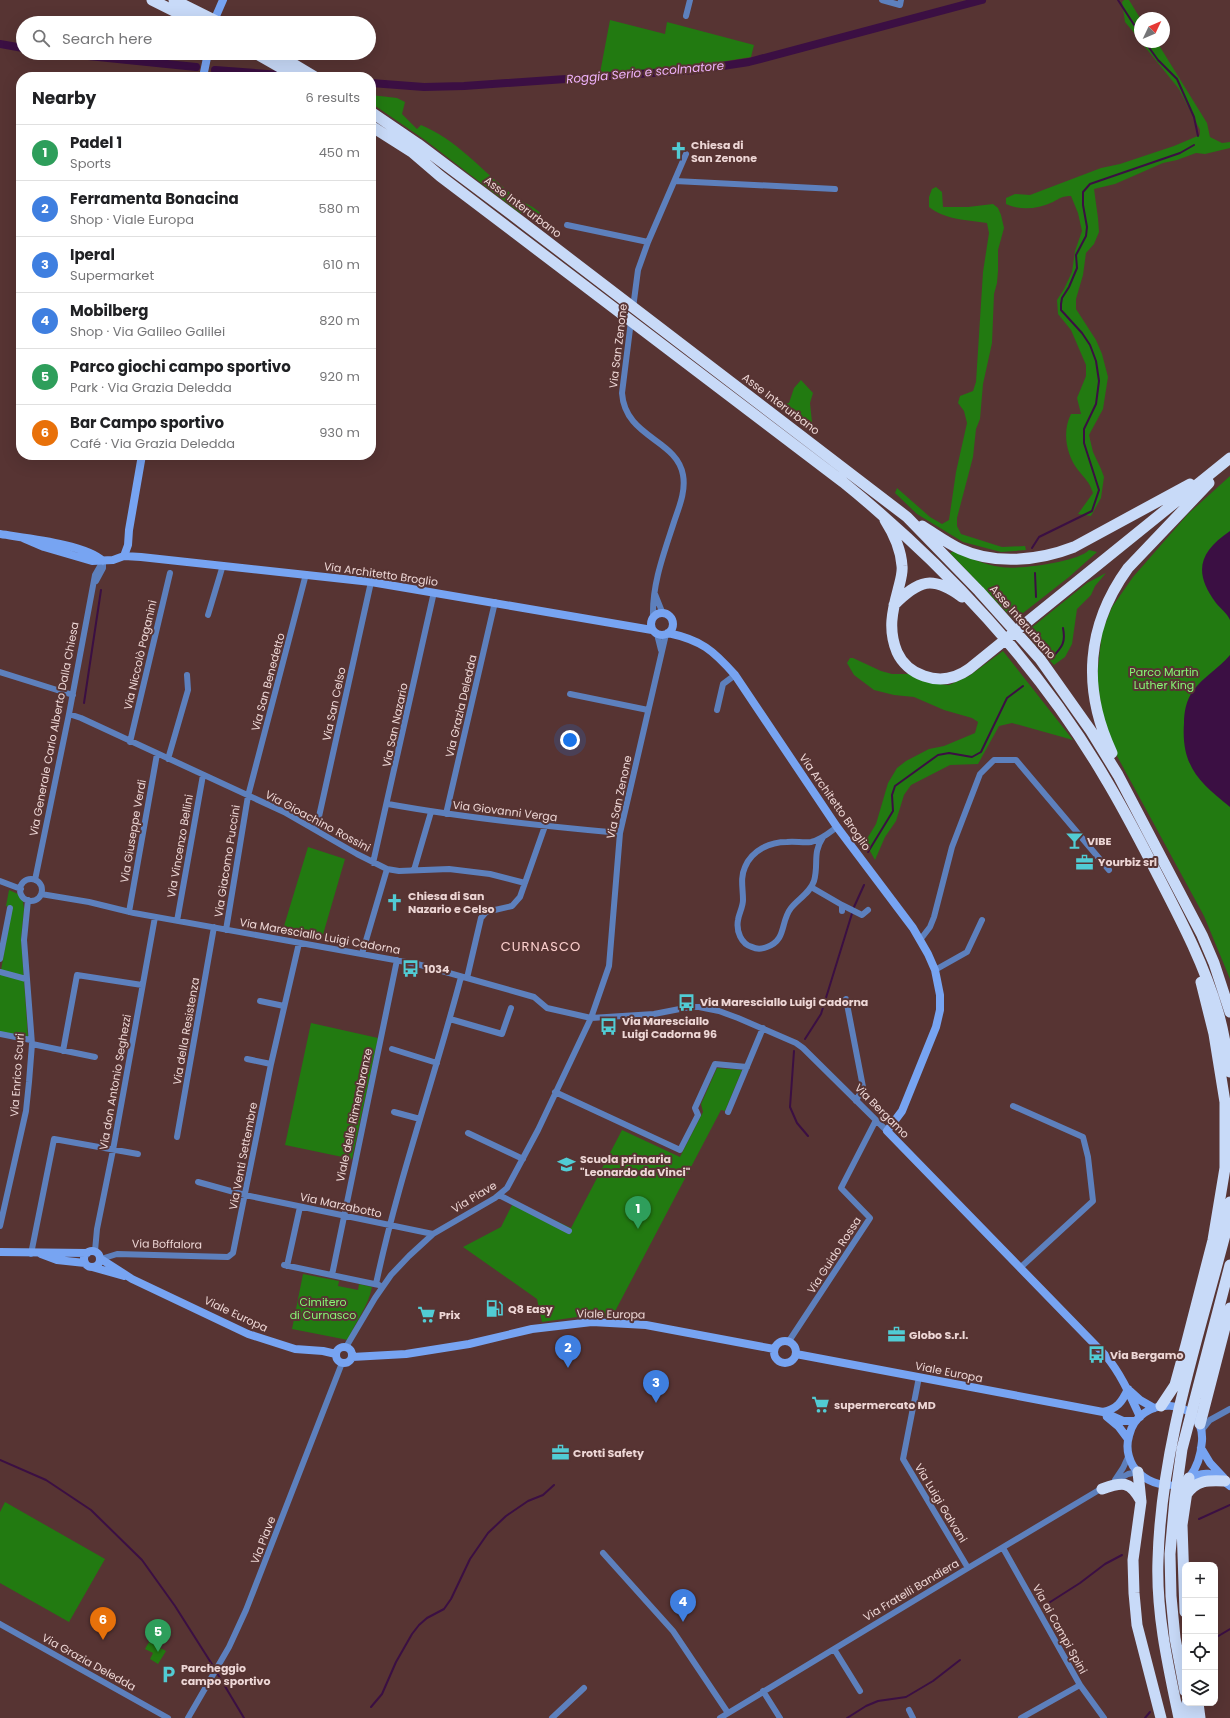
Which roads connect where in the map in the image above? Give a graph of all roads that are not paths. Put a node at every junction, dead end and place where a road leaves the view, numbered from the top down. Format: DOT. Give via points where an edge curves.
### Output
graph roads {
  1 [pos="152,0"];
  2 [pos="174,0"];
  3 [pos="223,0"];
  4 [pos="690,0"];
  5 [pos="882,0"];
  6 [pos="901,2"];
  7 [pos="189,16"];
  8 [pos="193,16"];
  9 [pos="217,16"];
  10 [pos="686,16"];
  11 [pos="207,60"];
  12 [pos="267,60"];
  13 [pos="287,60"];
  14 [pos="204,72"];
  15 [pos="289,72"];
  16 [pos="307,72"];
  17 [pos="376,116"];
  18 [pos="376,128"];
  19 [pos="376,136"];
  20 [pos="415,148"];
  21 [pos="686,154"];
  22 [pos="675,181"];
  23 [pos="835,189"];
  24 [pos="567,225"];
  25 [pos="648,242"];
  26 [pos="1230,458"];
  27 [pos="141,460"];
  28 [pos="1230,463"];
  29 [pos="1218,468"];
  30 [pos="881,513"];
  31 [pos="906,517"];
  32 [pos="0,534"];
  33 [pos="124,556"];
  34 [pos="103,561"];
  35 [pos="223,565"];
  36 [pos="170,573"];
  37 [pos="306,574"];
  38 [pos="371,582"];
  39 [pos="434,592"];
  40 [pos="654,593"];
  41 [pos="495,602"];
  42 [pos="894,606"];
  43 [pos="981,612"];
  44 [pos="663,614"];
  45 [pos="208,615"];
  46 [pos="652,618"];
  47 [pos="673,624"];
  48 [pos="633,626"];
  49 [pos="654,632"];
  50 [pos="667,634"];
  51 [pos="688,638"];
  52 [pos="661,651"];
  53 [pos="0,672"];
  54 [pos="187,675"];
  55 [pos="735,675"];
  56 [pos="570,694"];
  57 [pos="72,695"];
  58 [pos="648,710"];
  59 [pos="717,710"];
  60 [pos="69,714"];
  61 [pos="130,742"];
  62 [pos="157,754"];
  63 [pos="168,759"];
  64 [pos="203,775"];
  65 [pos="1118,775"];
  66 [pos="248,796"];
  67 [pos="388,804"];
  68 [pos="431,812"];
  69 [pos="446,814"];
  70 [pos="545,826"];
  71 [pos="837,827"];
  72 [pos="316,830"];
  73 [pos="620,833"];
  74 [pos="824,837"];
  75 [pos="374,862"];
  76 [pos="387,869"];
  77 [pos="414,870"];
  78 [pos="1109,870"];
  79 [pos="35,880"];
  80 [pos="0,881"];
  81 [pos="525,883"];
  82 [pos="811,887"];
  83 [pos="21,888"];
  84 [pos="41,894"];
  85 [pos="28,900"];
  86 [pos="10,908"];
  87 [pos="868,910"];
  88 [pos="129,912"];
  89 [pos="155,917"];
  90 [pos="982,920"];
  91 [pos="176,921"];
  92 [pos="214,928"];
  93 [pos="226,930"];
  94 [pos="1189,937"];
  95 [pos="920,940"];
  96 [pos="299,943"];
  97 [pos="362,954"];
  98 [pos="0,959"];
  99 [pos="397,960"];
  100 [pos="935,970"];
  101 [pos="0,972"];
  102 [pos="464,978"];
  103 [pos="26,979"];
  104 [pos="142,985"];
  105 [pos="846,999"];
  106 [pos="260,1001"];
  107 [pos="284,1006"];
  108 [pos="511,1008"];
  109 [pos="1230,1012"];
  110 [pos="591,1018"];
  111 [pos="450,1019"];
  112 [pos="763,1028"];
  113 [pos="0,1034"];
  114 [pos="31,1042"];
  115 [pos="796,1043"];
  116 [pos="392,1049"];
  117 [pos="63,1051"];
  118 [pos="95,1057"];
  119 [pos="247,1059"];
  120 [pos="437,1063"];
  121 [pos="272,1064"];
  122 [pos="747,1068"];
  123 [pos="1230,1072"];
  124 [pos="555,1092"];
  125 [pos="856,1101"];
  126 [pos="1013,1106"];
  127 [pos="394,1112"];
  128 [pos="728,1112"];
  129 [pos="420,1120"];
  130 [pos="876,1120"];
  131 [pos="887,1131"];
  132 [pos="468,1133"];
  133 [pos="177,1137"];
  134 [pos="113,1150"];
  135 [pos="138,1154"];
  136 [pos="523,1159"];
  137 [pos="198,1182"];
  138 [pos="245,1195"];
  139 [pos="499,1195"];
  140 [pos="1230,1202"];
  141 [pos="300,1206"];
  142 [pos="344,1216"];
  143 [pos="388,1225"];
  144 [pos="0,1226"];
  145 [pos="569,1231"];
  146 [pos="433,1234"];
  147 [pos="0,1252"];
  148 [pos="91,1252"];
  149 [pos="233,1253"];
  150 [pos="35,1254"];
  151 [pos="101,1259"];
  152 [pos="89,1265"];
  153 [pos="1230,1266"];
  154 [pos="1021,1267"];
  155 [pos="332,1275"];
  156 [pos="132,1279"];
  157 [pos="376,1284"];
  158 [pos="383,1286"];
  159 [pos="1230,1308"];
  160 [pos="789,1341"];
  161 [pos="346,1347"];
  162 [pos="774,1349"];
  163 [pos="336,1354"];
  164 [pos="796,1354"];
  165 [pos="352,1357"];
  166 [pos="342,1363"];
  167 [pos="919,1377"];
  168 [pos="1128,1389"];
  169 [pos="1158,1407"];
  170 [pos="1230,1409"];
  171 [pos="1100,1412"];
  172 [pos="1138,1419"];
  173 [pos="1201,1427"];
  174 [pos="1128,1439"];
  175 [pos="1201,1448"];
  176 [pos="1129,1455"];
  177 [pos="1138,1472"];
  178 [pos="1189,1478"];
  179 [pos="1113,1482"];
  180 [pos="1228,1484"];
  181 [pos="1102,1489"];
  182 [pos="1186,1496"];
  183 [pos="1141,1502"];
  184 [pos="1003,1548"];
  185 [pos="603,1553"];
  186 [pos="968,1568"];
  187 [pos="1185,1598"];
  188 [pos="0,1624"];
  189 [pos="834,1649"];
  190 [pos="1182,1675"];
  191 [pos="1080,1686"];
  192 [pos="584,1688"];
  193 [pos="763,1691"];
  194 [pos="860,1691"];
  195 [pos="1188,1706"];
  196 [pos="1198,1706"];
  197 [pos="909,1710"];
  198 [pos="728,1713"];
  199 [pos="168,1718"];
  200 [pos="182,1718"];
  201 [pos="188,1718"];
  202 [pos="552,1718"];
  203 [pos="720,1718"];
  204 [pos="780,1718"];
  205 [pos="913,1718"];
  206 [pos="1021,1718"];
  207 [pos="1104,1718"];
  208 [pos="1161,1718"];
  209 [pos="1179,1718"];
  210 [pos="1190,1718"];
  211 [pos="1200,1718"];
  1 -- 7 [label="highway"];
  2 -- 8 [label="highway"];
  3 -- 9 [label="street"];
  4 -- 10 [label="street"];
  5 -- 6 [label="street"];
  11 -- 14 [label="street"];
  12 -- 15 [label="highway"];
  13 -- 16 [label="highway"];
  17 -- 20 [label="highway, Asse Interurbano"];
  18 -- 20 [label="highway, Asse Interurbano"];
  19 -- 20 [label="highway"];
  20 -- 30 [label="highway, Asse Interurbano" via="440,176 797,446"];
  20 -- 31 [label="highway, Asse Interurbano" via="641,313"];
  21 -- 22 [label="street, Via San Zenone"];
  22 -- 23 [label="street"];
  22 -- 25 [label="street, Via San Zenone"];
  24 -- 25 [label="street"];
  25 -- 40 [label="street, Via San Zenone" via="638,270 622,401 635,425 670,452 678,462 683,474 684,492"];
  26 -- 29 [label="highway"];
  27 -- 33 [label="street" via="128,545"];
  28 -- 65 [label="highway" via="1194,497 1128,568 1106,603 1094,646 1092,693 1104,737 1117,764"];
  29 -- 31 [label="highway" via="1074,547 1038,558 1023,560 985,557 960,549"];
  29 -- 42 [label="highway" via="969,669 954,678 941,680 922,675 902,660 893,642 891,630"];
  30 -- 42 [label="highway" via="897,544 902,566"];
  30 -- 43 [label="highway, Asse Interurbano"];
  31 -- 65 [label="highway, Asse Interurbano" via="980,591 1040,659 1091,731"];
  32 -- 34 [label="street" via="23,538 92,561"];
  33 -- 34 [label="street"];
  33 -- 35 [label="street, Via Architetto Broglio"];
  34 -- 57 [label="street, Via Generale Carlo Alberto Dalla Chiesa" via="97,570"];
  35 -- 37 [label="street, Via Architetto Broglio"];
  35 -- 45 [label="street"];
  36 -- 61 [label="street, Via Niccolò Paganini"];
  37 -- 38 [label="street, Via Architetto Broglio"];
  37 -- 66 [label="street, Via San Benedetto"];
  38 -- 39 [label="street, Via Architetto Broglio"];
  38 -- 72 [label="street, Via San Celso"];
  39 -- 41 [label="street, Via Architetto Broglio"];
  39 -- 67 [label="street, Via San Nazario"];
  40 -- 44 [label="street"];
  40 -- 46 [label="street, Via San Zenone"];
  41 -- 48 [label="street, Via Architetto Broglio"];
  41 -- 69 [label="street, Via Grazia Deledda"];
  42 -- 43 [label="highway" via="913,588 924,584 937,584 955,592"];
  43 -- 94 [label="highway" via="1053,700 1105,777"];
  44 -- 46 [label="street"];
  44 -- 47 [label="street" via="670,617"];
  46 -- 48 [label="street, Via Architetto Broglio"];
  46 -- 49 [label="street" via="650,624"];
  47 -- 50 [label="street"];
  47 -- 51 [label="street, Via Architetto Broglio"];
  48 -- 49 [label="street, Via Architetto Broglio"];
  49 -- 50 [label="street"];
  49 -- 52 [label="street, Via San Zenone"];
  50 -- 51 [label="street, Via Architetto Broglio"];
  50 -- 52 [label="street, Via San Zenone"];
  51 -- 55 [label="street, Via Architetto Broglio" via="714,653"];
  52 -- 58 [label="street, Via San Zenone"];
  53 -- 57 [label="street"];
  54 -- 63 [label="street" via="188,690"];
  55 -- 59 [label="street" via="723,684"];
  55 -- 71 [label="street, Via Architetto Broglio"];
  56 -- 58 [label="street"];
  57 -- 60 [label="street, Via Generale Carlo Alberto Dalla Chiesa"];
  58 -- 73 [label="street, Via San Zenone"];
  60 -- 61 [label="street, Via Gioachino Rossini"];
  60 -- 79 [label="street, Via Generale Carlo Alberto Dalla Chiesa"];
  61 -- 62 [label="street, Via Gioachino Rossini"];
  62 -- 63 [label="street, Via Gioachino Rossini"];
  62 -- 88 [label="street, Via Giuseppe Verdi"];
  63 -- 64 [label="street, Via Gioachino Rossini"];
  64 -- 66 [label="street, Via Gioachino Rossini"];
  64 -- 91 [label="street, Via Vincenzo Bellini"];
  65 -- 109 [label="highway" via="1192,915 1214,963"];
  66 -- 72 [label="street, Via Gioachino Rossini"];
  66 -- 93 [label="street, Via Giacomo Puccini"];
  67 -- 68 [label="street, Via Giovanni Verga"];
  67 -- 75 [label="street, Via San Nazario"];
  68 -- 69 [label="street, Via Giovanni Verga"];
  68 -- 77 [label="street"];
  69 -- 70 [label="street, Via Giovanni Verga"];
  70 -- 73 [label="street, Via Giovanni Verga"];
  70 -- 81 [label="street"];
  71 -- 74 [label="street"];
  71 -- 95 [label="street, Via Architetto Broglio"];
  72 -- 75 [label="street, Via Gioachino Rossini"];
  73 -- 110 [label="street, Via San Zenone" via="609,966"];
  74 -- 82 [label="street" via="816,850 816,871"];
  74 -- 82 [label="street" via="810,842 770,844 749,859 742,875 742,907 737,926 744,942 762,949 771,946 782,934 790,909"];
  75 -- 76 [label="street, Via Gioachino Rossini"];
  76 -- 77 [label="street, Via Gioachino Rossini"];
  76 -- 97 [label="street"];
  77 -- 81 [label="street, Via Gioachino Rossini" via="449,869 490,874"];
  78 -- 95 [label="street" via="1016,760 994,760 980,774 952,847 934,917"];
  79 -- 83 [label="street" via="27,880"];
  79 -- 84 [label="street" via="41,886"];
  80 -- 83 [label="street"];
  81 -- 102 [label="street" via="520,897 512,906 486,912 480,918"];
  82 -- 87 [label="street" via="842,908 862,914"];
  83 -- 85 [label="street" via="22,896"];
  84 -- 85 [label="street" via="34,900"];
  84 -- 88 [label="street, Via Maresciallo Luigi Cadorna"];
  85 -- 103 [label="street, Via Enrico Scuri" via="24,940"];
  86 -- 98 [label="street"];
  88 -- 89 [label="street, Via Maresciallo Luigi Cadorna"];
  89 -- 91 [label="street, Via Maresciallo Luigi Cadorna"];
  89 -- 104 [label="street, Via don Antonio Seghezzi"];
  90 -- 100 [label="street" via="966,952"];
  91 -- 92 [label="street, Via Maresciallo Luigi Cadorna"];
  92 -- 93 [label="street, Via Maresciallo Luigi Cadorna"];
  92 -- 133 [label="street, Via della Resistenza"];
  93 -- 96 [label="street, Via Maresciallo Luigi Cadorna"];
  94 -- 123 [label="highway" via="1218,1011"];
  94 -- 169 [label="highway" via="1191,956 1203,988 1215,1042 1225,1102 1225,1168 1213,1240 1175,1385"];
  95 -- 100 [label="street, Via Architetto Broglio"];
  96 -- 97 [label="street, Via Maresciallo Luigi Cadorna"];
  96 -- 107 [label="street, Via Venti Settembre"];
  97 -- 99 [label="street, Via Maresciallo Luigi Cadorna"];
  99 -- 102 [label="street, Via Maresciallo Luigi Cadorna"];
  99 -- 142 [label="street, Viale delle Rimembranze"];
  100 -- 131 [label="street, Via Architetto Broglio" via="940,995 936,1026 902,1111"];
  101 -- 103 [label="street"];
  102 -- 110 [label="street, Via Maresciallo Luigi Cadorna" via="534,997 546,1008"];
  102 -- 111 [label="street"];
  103 -- 114 [label="street, Via Enrico Scuri"];
  104 -- 117 [label="street" via="76,975"];
  104 -- 134 [label="street, Via don Antonio Seghezzi"];
  105 -- 125 [label="street" via="864,1087"];
  106 -- 107 [label="street"];
  107 -- 121 [label="street, Via Venti Settembre"];
  108 -- 111 [label="street" via="502,1034"];
  110 -- 112 [label="street, Via Maresciallo Luigi Cadorna" via="654,1014 699,1007 719,1011"];
  110 -- 124 [label="street, Via Piave"];
  111 -- 120 [label="street"];
  112 -- 115 [label="street, Via Maresciallo Luigi Cadorna"];
  112 -- 122 [label="street"];
  113 -- 114 [label="street"];
  114 -- 117 [label="street"];
  114 -- 144 [label="street, Via Enrico Scuri" via="26,1111"];
  115 -- 125 [label="street, Via Bergamo"];
  116 -- 120 [label="street"];
  117 -- 118 [label="street"];
  119 -- 121 [label="street"];
  120 -- 129 [label="street"];
  121 -- 138 [label="street, Via Venti Settembre"];
  122 -- 124 [label="street" via="715,1064 695,1108 698,1115 680,1150"];
  122 -- 128 [label="street"];
  124 -- 136 [label="street, Via Piave"];
  125 -- 130 [label="street, Via Bergamo"];
  126 -- 154 [label="street" via="1083,1136 1093,1201"];
  127 -- 129 [label="street"];
  129 -- 143 [label="street"];
  130 -- 131 [label="street, Via Bergamo"];
  130 -- 160 [label="street, Via Guido Rossa" via="840,1188 870,1218"];
  131 -- 154 [label="street, Via Bergamo"];
  132 -- 136 [label="street"];
  134 -- 135 [label="street"];
  134 -- 148 [label="street, Via don Antonio Seghezzi"];
  134 -- 150 [label="street" via="54,1140"];
  136 -- 139 [label="street, Via Piave" via="507,1188"];
  137 -- 138 [label="street, Via Marzabotto"];
  138 -- 141 [label="street, Via Marzabotto"];
  138 -- 149 [label="street, Via Venti Settembre"];
  139 -- 145 [label="street"];
  139 -- 146 [label="street, Via Piave"];
  140 -- 209 [label="highway" via="1225,1235 1170,1448 1163,1496 1158,1560 1160,1609"];
  141 -- 142 [label="street, Via Marzabotto"];
  141 -- 155 [label="street" via="286,1266"];
  142 -- 143 [label="street, Via Marzabotto"];
  142 -- 155 [label="street, Viale delle Rimembranze"];
  143 -- 146 [label="street, Via Marzabotto"];
  143 -- 157 [label="street"];
  146 -- 158 [label="street, Via Piave"];
  147 -- 150 [label="street"];
  148 -- 150 [label="street"];
  148 -- 151 [label="street" via="99,1254"];
  148 -- 152 [label="street" via="84,1258"];
  149 -- 151 [label="street, Via Boffalora" via="228,1257 117,1254"];
  150 -- 152 [label="street"];
  151 -- 152 [label="street, Via Boffalora" via="98,1266"];
  151 -- 156 [label="street, Viale Europa"];
  152 -- 156 [label="street, Viale Europa"];
  153 -- 190 [label="highway" via="1182,1449 1174,1499 1170,1554 1171,1596"];
  154 -- 168 [label="street, Via Bergamo" via="1116,1367"];
  155 -- 157 [label="street"];
  156 -- 163 [label="street, Viale Europa" via="248,1334 295,1349"];
  157 -- 158 [label="street"];
  158 -- 161 [label="street, Via Piave"];
  159 -- 173 [label="highway"];
  160 -- 162 [label="street" via="779,1342"];
  160 -- 164 [label="street" via="795,1346"];
  161 -- 163 [label="street" via="339,1348"];
  161 -- 165 [label="street"];
  162 -- 164 [label="street" via="776,1358 782,1362 789,1362"];
  162 -- 165 [label="street, Viale Europa" via="646,1325 592,1322 532,1328 469,1344 406,1354"];
  163 -- 166 [label="street" via="338,1361"];
  164 -- 167 [label="street, Viale Europa"];
  165 -- 166 [label="street, Viale Europa" via="350,1362"];
  166 -- 201 [label="street, Via Piave" via="246,1610 212,1679"];
  167 -- 171 [label="street, Viale Europa"];
  167 -- 186 [label="street, Via Luigi Galvani" via="903,1458"];
  168 -- 169 [label="street, Via Bergamo" via="1140,1400"];
  168 -- 171 [label="street" via="1117,1407"];
  168 -- 172 [label="street, Via Bergamo"];
  169 -- 172 [label="street"];
  169 -- 173 [label="street" via="1173,1406 1183,1409 1194,1417"];
  170 -- 173 [label="street"];
  171 -- 172 [label="street, Viale Europa" via="1123,1421"];
  171 -- 174 [label="street, Viale Europa" via="1119,1427"];
  172 -- 174 [label="street"];
  173 -- 175 [label="street"];
  174 -- 176 [label="street"];
  175 -- 178 [label="street" via="1197,1464"];
  175 -- 180 [label="street"];
  176 -- 177 [label="street"];
  176 -- 179 [label="street, Via Fratelli Bandiera"];
  177 -- 178 [label="street" via="1150,1481 1162,1484 1176,1484"];
  177 -- 179 [label="street, Via Fratelli Bandiera"];
  177 -- 183 [label="highway"];
  178 -- 180 [label="street" via="1204,1473 1215,1475"];
  178 -- 182 [label="highway"];
  179 -- 181 [label="street, Via Fratelli Bandiera"];
  180 -- 182 [label="highway" via="1204,1481"];
  181 -- 183 [label="highway" via="1115,1484 1127,1484"];
  181 -- 184 [label="street, Via Fratelli Bandiera"];
  182 -- 187 [label="highway" via="1182,1525"];
  183 -- 208 [label="highway" via="1133,1560 1137,1625"];
  184 -- 186 [label="street, Via Fratelli Bandiera"];
  184 -- 191 [label="street, Via ai Campi Spini"];
  185 -- 198 [label="street" via="673,1631"];
  186 -- 189 [label="street, Via Fratelli Bandiera"];
  188 -- 199 [label="street, Via Grazia Deledda"];
  189 -- 193 [label="street, Via Fratelli Bandiera"];
  189 -- 194 [label="street"];
  191 -- 206 [label="street"];
  191 -- 207 [label="street, Via ai Campi Spini"];
  192 -- 202 [label="street"];
  193 -- 198 [label="street, Via Fratelli Bandiera"];
  193 -- 204 [label="street"];
  195 -- 210 [label="highway"];
  196 -- 211 [label="highway"];
  197 -- 205 [label="street"];
  198 -- 203 [label="street, Via Fratelli Bandiera"];
  200 -- 201 [label="street"];
}
